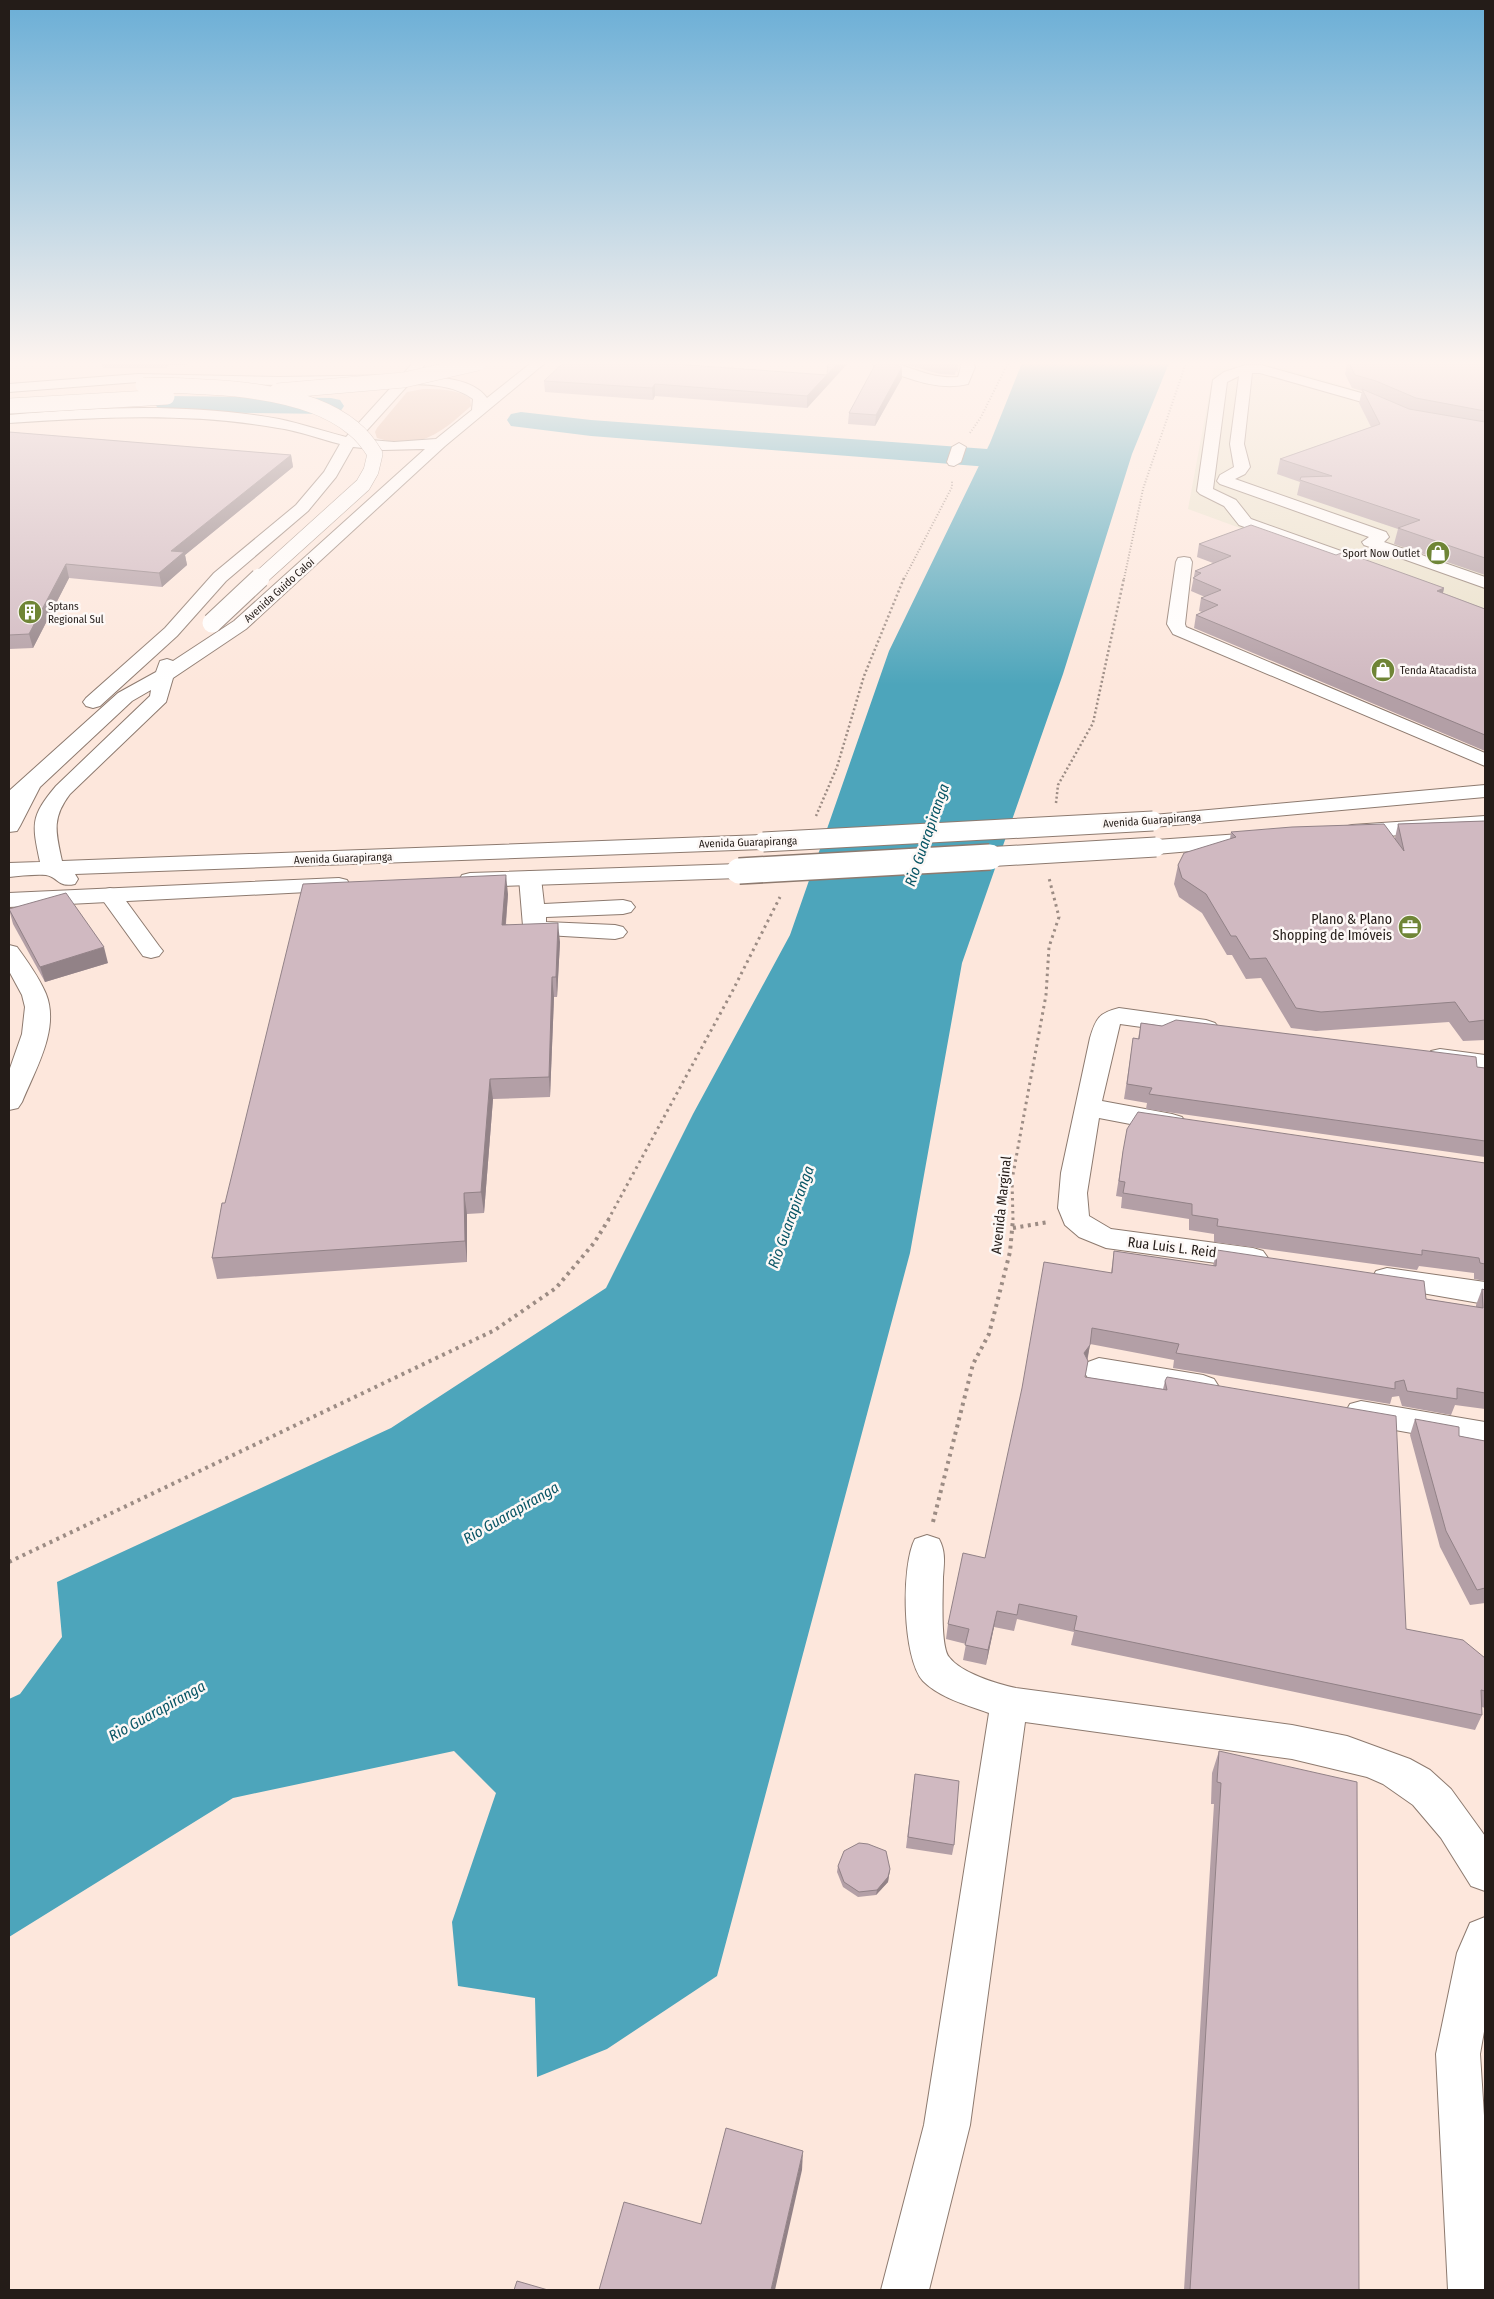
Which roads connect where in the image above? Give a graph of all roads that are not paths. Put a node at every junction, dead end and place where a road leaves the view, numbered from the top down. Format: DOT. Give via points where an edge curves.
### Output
graph roads {
  1 [pos="334,470"];
  2 [pos="371,470"];
  3 [pos="411,470"];
  4 [pos="1208,470"];
  5 [pos="1240,470"];
  6 [pos="1184,562"];
  7 [pos="1371,568"];
  8 [pos="1485,583"];
  9 [pos="171,632"];
  10 [pos="199,653"];
  11 [pos="166,675"];
  12 [pos="1485,760"];
  13 [pos="9,778"];
  14 [pos="35,780"];
  15 [pos="1485,791"];
  16 [pos="9,801"];
  17 [pos="1485,822"];
  18 [pos="9,826"];
  19 [pos="1330,834"];
  20 [pos="1272,838"];
  21 [pos="53,869"];
  22 [pos="9,870"];
  23 [pos="530,878"];
  24 [pos="453,880"];
  25 [pos="365,884"];
  26 [pos="100,896"];
  27 [pos="9,900"];
  28 [pos="623,907"];
  29 [pos="533,911"];
  30 [pos="615,932"];
  31 [pos="151,951"];
  32 [pos="9,952"];
  33 [pos="1225,1030"];
  34 [pos="1418,1055"];
  35 [pos="1485,1063"];
  36 [pos="9,1102"];
  37 [pos="1087,1107"];
  38 [pos="1193,1126"];
  39 [pos="1279,1262"];
  40 [pos="1357,1274"];
  41 [pos="1485,1292"];
  42 [pos="1099,1370"];
  43 [pos="1232,1392"];
  44 [pos="1330,1408"];
  45 [pos="1485,1434"];
  46 [pos="926,1549"];
  47 [pos="1009,1703"];
  48 [pos="1485,1872"];
  49 [pos="1485,1937"];
  50 [pos="906,2290"];
  51 [pos="1472,2290"];
  1 -- 9 [label="main road" via="302,508 220,577"];
  2 -- 10 [label="main road, bridge" via="363,485 212,623 201,641"];
  3 -- 10 [label="main road, Avenida Guido Caloi" via="240,626"];
  4 -- 7 [label="main road" via="1205,490 1230,504 1244,522"];
  5 -- 8 [label="main road" via="1224,478 1225,481 1380,535 1370,542"];
  6 -- 12 [label="main road" via="1176,624 1185,634"];
  9 -- 11 [label="main road"];
  9 -- 13 [label="main road"];
  10 -- 11 [label="main road, Avenida Guido Caloi"];
  11 -- 14 [label="main road, Avenida Guido Caloi" via="126,697"];
  11 -- 21 [label="main road" via="159,698 52,804 44,828"];
  14 -- 16 [label="main road, Avenida Guido Caloi"];
  14 -- 18 [label="main road" via="14,812"];
  15 -- 21 [label="main road, Avenida Guarapiranga, bridge" via="1153,821 763,842"];
  17 -- 19 [label="main road"];
  20 -- 23 [label="main road, Avenida Guarapiranga, bridge" via="739,871"];
  21 -- 22 [label="main road, Avenida Guarapiranga"];
  21 -- 26 [label="main road"];
  23 -- 24 [label="main road, Avenida Guarapiranga"];
  23 -- 29 [label="main road"];
  25 -- 26 [label="main road, Avenida Guarapiranga"];
  26 -- 27 [label="main road, Avenida Guarapiranga"];
  26 -- 31 [label="main road"];
  28 -- 29 [label="main road"];
  29 -- 30 [label="main road" via="534,926 542,930"];
  32 -- 36 [label="main road" via="35,996 38,1014 36,1030"];
  33 -- 37 [label="main road" via="1119,1016 1112,1018 1107,1023 1099,1049"];
  34 -- 35 [label="main road"];
  37 -- 38 [label="main road" via="1134,1118"];
  37 -- 39 [label="main road, Rua Luis L. Reid" via="1073,1202 1074,1217 1085,1228 1106,1238"];
  40 -- 41 [label="main road"];
  42 -- 43 [label="main road"];
  44 -- 45 [label="main road"];
  46 -- 47 [label="main road" via="924,1628 934,1667 960,1684"];
  47 -- 48 [label="main road" via="1288,1741 1367,1759 1395,1770 1436,1800"];
  47 -- 50 [label="main road" via="947,2125"];
  49 -- 51 [label="main road" via="1478,1953 1458,2054"];
}
